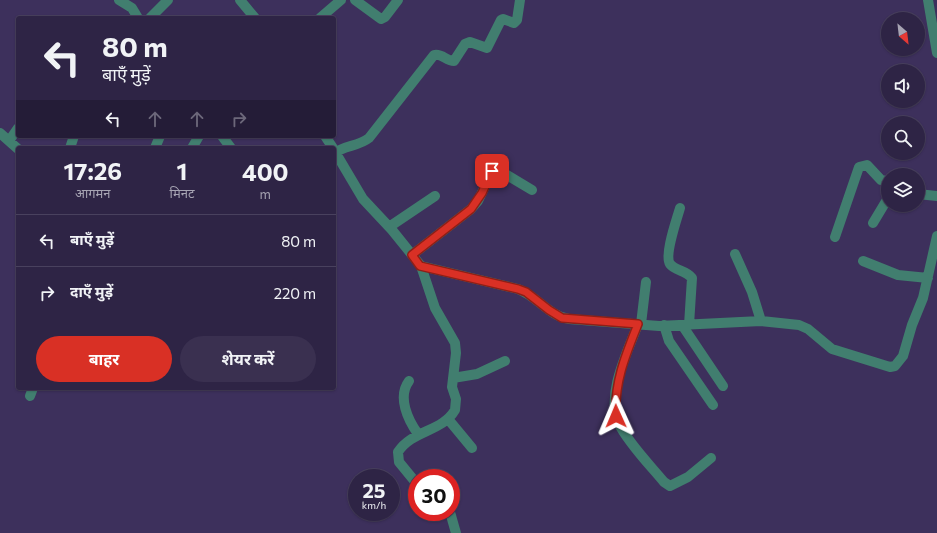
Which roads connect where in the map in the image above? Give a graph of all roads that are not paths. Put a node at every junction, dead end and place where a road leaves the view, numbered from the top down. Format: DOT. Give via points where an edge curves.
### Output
graph roads {
  1 [pos="119,0"];
  2 [pos="168,0"];
  3 [pos="240,0"];
  4 [pos="341,0"];
  5 [pos="355,0"];
  6 [pos="398,0"];
  7 [pos="520,0"];
  8 [pos="928,0"];
  9 [pos="160,14"];
  10 [pos="137,16"];
  11 [pos="252,16"];
  12 [pos="322,16"];
  13 [pos="937,53"];
  14 [pos="16,131"];
  15 [pos="0,133"];
  16 [pos="9,141"];
  17 [pos="16,147"];
  18 [pos="336,150"];
  19 [pos="336,154"];
  20 [pos="881,180"];
  21 [pos="532,190"];
  22 [pos="925,195"];
  23 [pos="435,196"];
  24 [pos="937,196"];
  25 [pos="680,208"];
  26 [pos="881,210"];
  27 [pos="873,223"];
  28 [pos="389,227"];
  29 [pos="937,236"];
  30 [pos="835,237"];
  31 [pos="735,254"];
  32 [pos="412,255"];
  33 [pos="862,260"];
  34 [pos="420,266"];
  35 [pos="928,278"];
  36 [pos="646,282"];
  37 [pos="761,321"];
  38 [pos="640,324"];
  39 [pos="664,325"];
  40 [pos="686,325"];
  41 [pos="505,362"];
  42 [pos="453,378"];
  43 [pos="409,381"];
  44 [pos="723,386"];
  45 [pos="713,405"];
  46 [pos="448,419"];
  47 [pos="418,434"];
  48 [pos="472,448"];
  49 [pos="711,458"];
  50 [pos="408,473"];
  51 [pos="453,521"];
  52 [pos="456,533"];
  1 -- 10 [label="street" via="132,8"];
  2 -- 9 [label="street"];
  3 -- 11 [label="street"];
  4 -- 12 [label="street"];
  5 -- 6 [label="street" via="382,19"];
  7 -- 18 [label="street" via="517,20 514,23 501,20 487,48 470,42 465,44 454,61 440,54 434,55 369,138 358,145"];
  8 -- 13 [label="street"];
  14 -- 16 [label="street"];
  15 -- 16 [label="street"];
  16 -- 17 [label="street"];
  19 -- 28 [label="street" via="363,199"];
  20 -- 30 [label="street" via="867,165 859,167"];
  21 -- 32 [label="street" via="494,169 471,209"];
  22 -- 24 [label="street"];
  23 -- 28 [label="street"];
  25 -- 40 [label="street" via="669,259 672,266 692,278"];
  26 -- 27 [label="street"];
  28 -- 32 [label="street"];
  29 -- 35 [label="street"];
  31 -- 37 [label="street" via="752,292"];
  32 -- 34 [label="street"];
  33 -- 35 [label="street" via="898,275"];
  34 -- 38 [label="street" via="518,289 562,318"];
  34 -- 42 [label="street" via="435,308 455,343"];
  35 -- 37 [label="street" via="903,356 895,366 884,366 832,349 804,327"];
  36 -- 38 [label="street"];
  37 -- 40 [label="street"];
  38 -- 39 [label="street"];
  38 -- 49 [label="street" via="621,368 617,385 615,405 619,424 664,482 670,486"];
  39 -- 40 [label="street"];
  39 -- 45 [label="street" via="669,341"];
  40 -- 44 [label="street"];
  41 -- 42 [label="street" via="477,374"];
  42 -- 46 [label="street" via="452,387 457,405"];
  43 -- 47 [label="street" via="405,390 406,412 410,424"];
  46 -- 47 [label="street" via="441,425"];
  46 -- 48 [label="street"];
  47 -- 50 [label="street" via="400,448 397,455"];
  51 -- 52 [label="street"];
}
